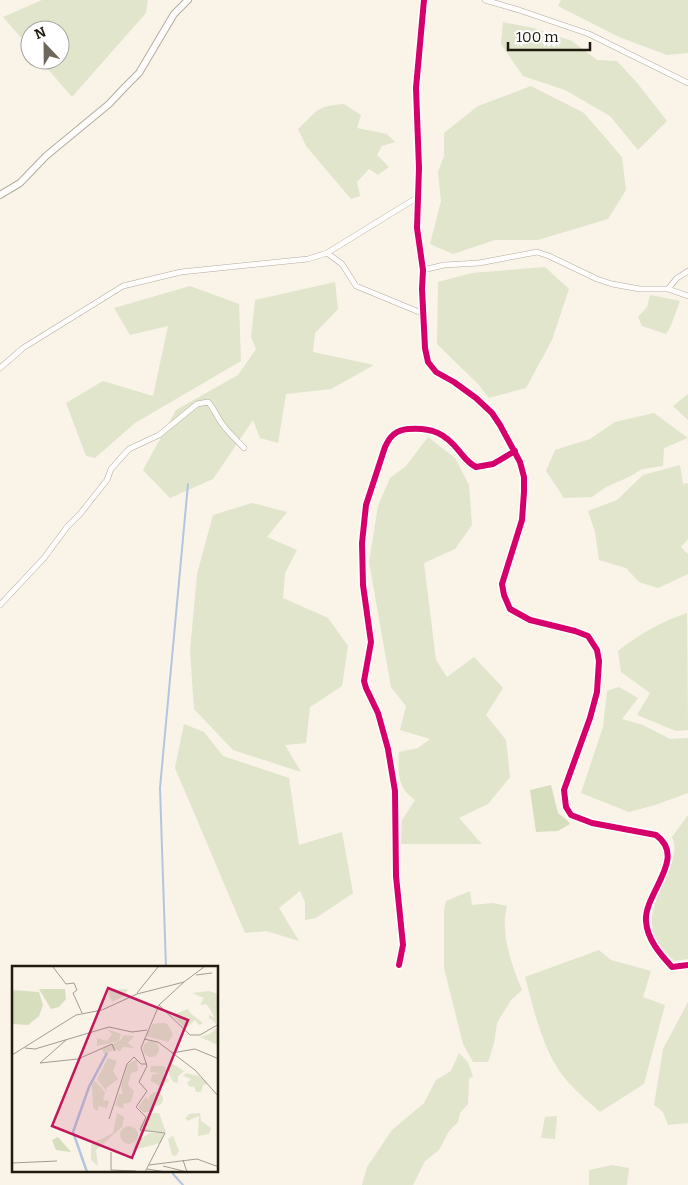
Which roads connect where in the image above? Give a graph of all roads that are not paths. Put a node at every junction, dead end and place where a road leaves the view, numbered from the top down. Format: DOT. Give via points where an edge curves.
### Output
graph roads {
  1 [pos="188,0"];
  2 [pos="424,0"];
  3 [pos="485,0"];
  4 [pos="688,83"];
  5 [pos="0,195"];
  6 [pos="418,196"];
  7 [pos="327,253"];
  8 [pos="423,270"];
  9 [pos="688,271"];
  10 [pos="668,289"];
  11 [pos="688,296"];
  12 [pos="424,314"];
  13 [pos="0,368"];
  14 [pos="244,448"];
  15 [pos="515,451"];
  16 [pos="0,605"];
  17 [pos="399,965"];
  18 [pos="688,965"];
  1 -- 5 [label="street" via="174,14 144,64 125,87 20,183"];
  2 -- 6 [label="street" via="416,88"];
  3 -- 4 [label="street" via="589,34"];
  6 -- 7 [label="street"];
  6 -- 8 [label="street" via="417,228"];
  7 -- 12 [label="street" via="342,264 356,286"];
  7 -- 13 [label="street" via="308,259 181,272 123,286 23,348"];
  8 -- 10 [label="street" via="537,252 612,284"];
  8 -- 12 [label="street"];
  9 -- 10 [label="street"];
  10 -- 11 [label="street"];
  12 -- 15 [label="street" via="424,348 428,362 436,372 476,398 492,413"];
  14 -- 16 [label="street" via="208,402 197,404 159,435 129,449 44,558"];
  15 -- 17 [label="street" via="493,464 476,467 465,460 450,442 428,429 396,432 385,446 366,505 362,543 363,585 371,642 364,681 378,713 395,791 396,876 403,945"];
  15 -- 18 [label="street" via="524,477 522,520 502,584 504,595 510,608 530,620 588,636 599,662 597,692 564,790 566,808 570,815 592,823 656,835 665,840 670,865 646,909 647,930 672,967"];
}
